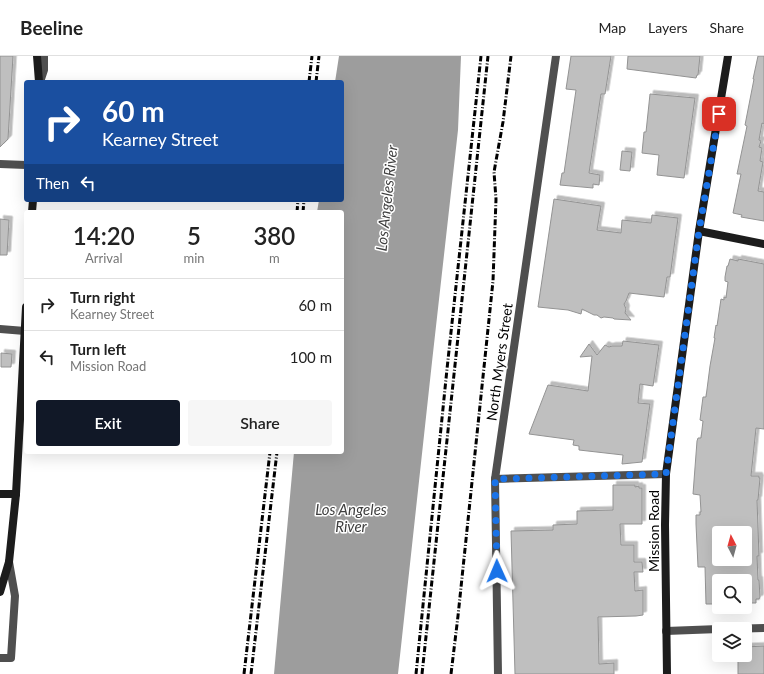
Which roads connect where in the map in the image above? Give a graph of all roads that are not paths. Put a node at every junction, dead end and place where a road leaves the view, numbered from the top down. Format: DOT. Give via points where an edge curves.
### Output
graph roads {
  1 [pos="37,56"];
  2 [pos="44,56"];
  3 [pos="556,56"];
  4 [pos="728,56"];
  5 [pos="39,80"];
  6 [pos="40,80"];
  7 [pos="0,164"];
  8 [pos="24,165"];
  9 [pos="699,231"];
  10 [pos="764,244"];
  11 [pos="0,329"];
  12 [pos="24,331"];
  13 [pos="24,349"];
  14 [pos="666,474"];
  15 [pos="495,479"];
  16 [pos="0,494"];
  17 [pos="16,494"];
  18 [pos="9,562"];
  19 [pos="0,592"];
  20 [pos="752,628"];
  21 [pos="764,628"];
  22 [pos="712,629"];
  23 [pos="666,630"];
  24 [pos="0,658"];
  25 [pos="498,674"];
  26 [pos="667,674"];
  1 -- 5 [label="main road"];
  2 -- 6 [label="street" via="44,70"];
  3 -- 15 [label="street, North Myers Street"];
  4 -- 9 [label="main road, Mission Road"];
  7 -- 8 [label="street"];
  9 -- 10 [label="main road"];
  9 -- 14 [label="main road, Mission Road"];
  11 -- 12 [label="street"];
  13 -- 17 [label="main road"];
  14 -- 15 [label="street"];
  14 -- 23 [label="main road, Mission Road"];
  15 -- 25 [label="street, North Myers Street"];
  16 -- 17 [label="main road"];
  17 -- 18 [label="main road"];
  18 -- 19 [label="main road"];
  18 -- 24 [label="street" via="15,596 11,658"];
  20 -- 21 [label="street"];
  22 -- 23 [label="street"];
  23 -- 26 [label="main road, Mission Road"];
}
